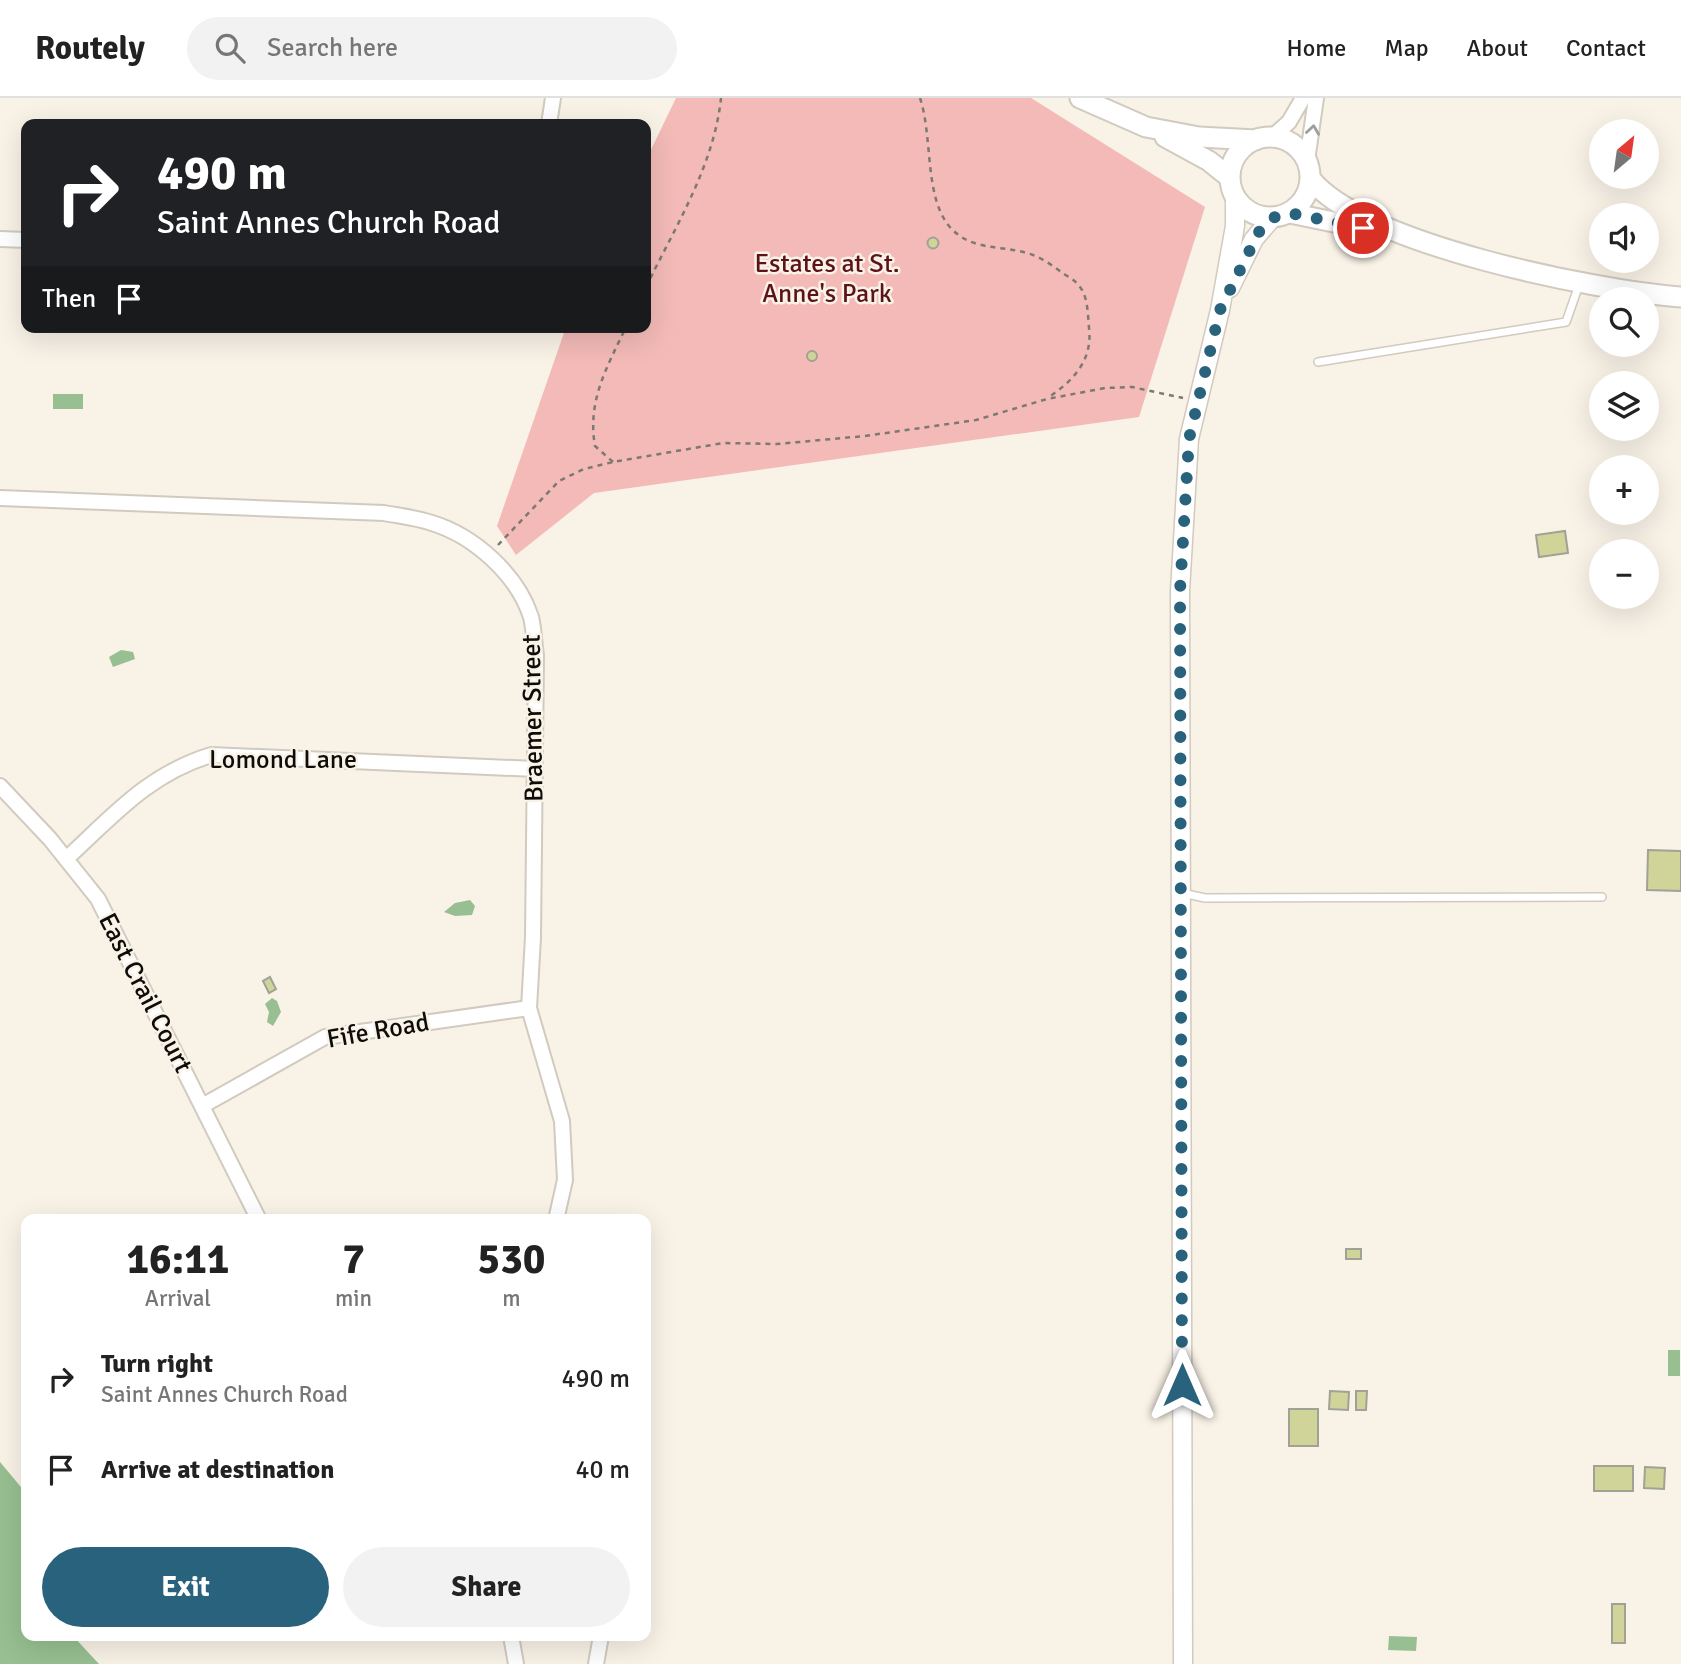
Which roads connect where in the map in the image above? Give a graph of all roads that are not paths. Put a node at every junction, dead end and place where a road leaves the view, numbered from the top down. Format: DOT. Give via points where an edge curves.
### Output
graph roads {
  1 [pos="553,98"];
  2 [pos="1080,98"];
  3 [pos="1303,98"];
  4 [pos="1316,98"];
  5 [pos="550,119"];
  6 [pos="1146,127"];
  7 [pos="1264,138"];
  8 [pos="1309,170"];
  9 [pos="1229,177"];
  10 [pos="1235,197"];
  11 [pos="1281,215"];
  12 [pos="1416,238"];
  13 [pos="0,239"];
  14 [pos="21,240"];
  15 [pos="1580,285"];
  16 [pos="1681,297"];
  17 [pos="1220,310"];
  18 [pos="1318,362"];
  19 [pos="0,498"];
  20 [pos="535,769"];
  21 [pos="0,786"];
  22 [pos="66,859"];
  23 [pos="1181,893"];
  24 [pos="1602,897"];
  25 [pos="529,1008"];
  26 [pos="202,1106"];
  27 [pos="256,1214"];
  28 [pos="557,1214"];
  29 [pos="512,1641"];
  30 [pos="600,1641"];
  31 [pos="516,1664"];
  32 [pos="596,1664"];
  33 [pos="1183,1664"];
  1 -- 5 [label="street"];
  2 -- 6 [label="main road"];
  3 -- 7 [label="street" via="1289,122"];
  8 -- 4 [label="street, one-way"];
  6 -- 7 [label="main road" via="1199,137"];
  6 -- 9 [label="main road"];
  7 -- 8 [label="main road" via="1295,146"];
  7 -- 9 [label="main road" via="1244,146"];
  8 -- 11 [label="main road" via="1305,198"];
  8 -- 12 [label="main road" via="1321,192 1337,203"];
  9 -- 10 [label="main road"];
  10 -- 11 [label="main road" via="1248,211"];
  10 -- 17 [label="street" via="1235,226"];
  11 -- 12 [label="main road"];
  11 -- 17 [label="street" via="1259,232"];
  12 -- 15 [label="main road"];
  13 -- 14 [label="street"];
  15 -- 16 [label="main road"];
  15 -- 18 [label="lane" via="1566,322"];
  17 -- 23 [label="street" via="1189,439 1180,591"];
  19 -- 20 [label="street, Braemer Street" via="384,513 433,523 488,555 516,588 531,617 536,655"];
  20 -- 22 [label="street, Lomond Lane" via="211,755 177,766 135,795"];
  20 -- 25 [label="street, Braemer Street"];
  21 -- 22 [label="street, East Crail Court"];
  22 -- 26 [label="street, East Crail Court" via="98,900"];
  23 -- 24 [label="lane" via="1205,898"];
  23 -- 33 [label="street"];
  25 -- 26 [label="street, Fife Road" via="325,1037"];
  25 -- 28 [label="street, Braemer Street" via="562,1121 565,1180"];
  26 -- 27 [label="street, East Crail Court"];
  29 -- 31 [label="street"];
  30 -- 32 [label="street"];
}
